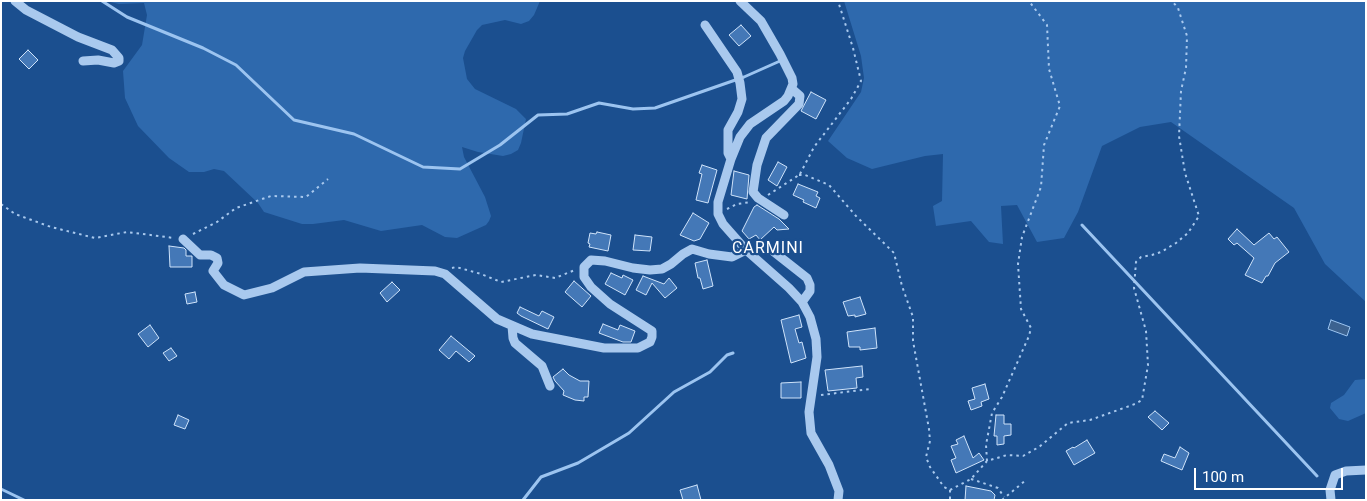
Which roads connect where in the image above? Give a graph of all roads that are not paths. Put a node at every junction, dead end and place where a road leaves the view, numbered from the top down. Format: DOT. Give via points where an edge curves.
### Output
graph roads {
  1 [pos="15,1"];
  2 [pos="740,1"];
  3 [pos="704,25"];
  4 [pos="83,61"];
  5 [pos="792,89"];
  6 [pos="731,159"];
  7 [pos="784,215"];
  8 [pos="183,239"];
  9 [pos="746,250"];
  10 [pos="774,252"];
  11 [pos="802,302"];
  12 [pos="512,326"];
  13 [pos="550,386"];
  14 [pos="1366,470"];
  15 [pos="838,500"];
  16 [pos="1331,500"];
  1 -- 4 [label="street" via="78,37 112,50 119,58 114,63"];
  2 -- 5 [label="street" via="761,22 780,54 792,78"];
  3 -- 6 [label="street" via="737,72 740,83 742,99 728,130"];
  5 -- 6 [label="street" via="784,101 750,124 740,137"];
  5 -- 7 [label="street" via="800,96 799,104 766,138 753,192"];
  6 -- 9 [label="street" via="718,202 718,214"];
  8 -- 12 [label="street" via="200,255 217,258 218,264 213,271 224,285 244,295 272,288 304,272 360,268 435,271 445,274 497,319"];
  9 -- 11 [label="street"];
  9 -- 12 [label="street" via="732,257 692,249 662,269 633,268 590,260 584,267 584,277 591,287 610,304 652,331 650,342 638,348 604,348 532,334"];
  10 -- 11 [label="street" via="807,278 810,291"];
  11 -- 15 [label="street" via="816,339 817,358 809,412 812,433 829,465"];
  12 -- 13 [label="street" via="516,343 542,366"];
  14 -- 16 [label="street" via="1346,471 1335,476 1330,490"];
}
